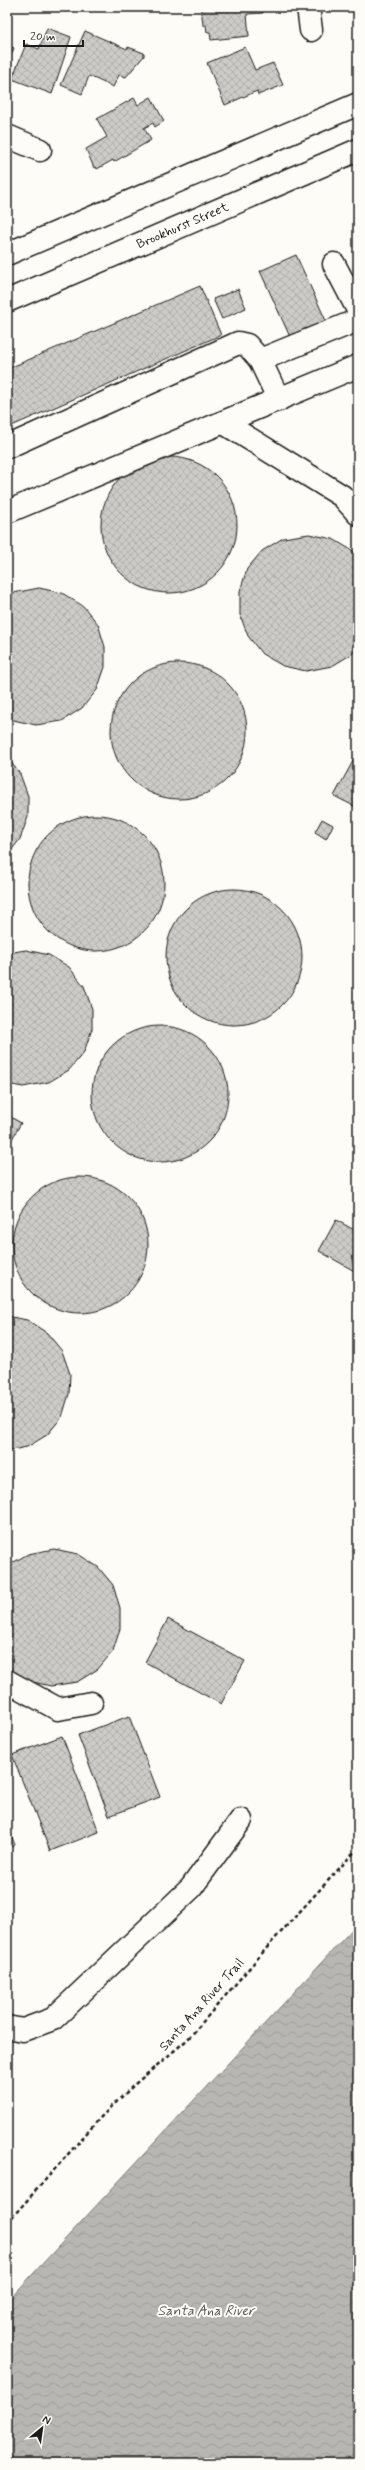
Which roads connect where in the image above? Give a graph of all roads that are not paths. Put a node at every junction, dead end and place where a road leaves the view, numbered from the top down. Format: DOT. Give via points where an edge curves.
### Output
graph roads {
  1 [pos="308,7"];
  2 [pos="311,30"];
  3 [pos="358,104"];
  4 [pos="7,136"];
  5 [pos="40,150"];
  6 [pos="358,150"];
  7 [pos="7,254"];
  8 [pos="334,264"];
  9 [pos="7,301"];
  10 [pos="358,310"];
  11 [pos="358,320"];
  12 [pos="260,360"];
  13 [pos="358,366"];
  14 [pos="279,400"];
  15 [pos="224,423"];
  16 [pos="7,447"];
  17 [pos="7,512"];
  18 [pos="358,514"];
  19 [pos="7,1681"];
  20 [pos="91,1703"];
  21 [pos="241,1820"];
  22 [pos="7,2026"];
  1 -- 2 [label="main road"];
  3 -- 7 [label="main road"];
  4 -- 5 [label="main road"];
  6 -- 9 [label="main road, Brookhurst Street"];
  8 -- 10 [label="main road"];
  11 -- 12 [label="main road"];
  12 -- 14 [label="main road"];
  12 -- 16 [label="main road" via="247,345 238,343"];
  13 -- 14 [label="main road"];
  14 -- 15 [label="main road"];
  15 -- 17 [label="main road"];
  15 -- 18 [label="main road" via="342,496"];
  19 -- 20 [label="main road" via="58,1709"];
  21 -- 22 [label="main road" via="191,1888 53,2019 23,2030"];
}
